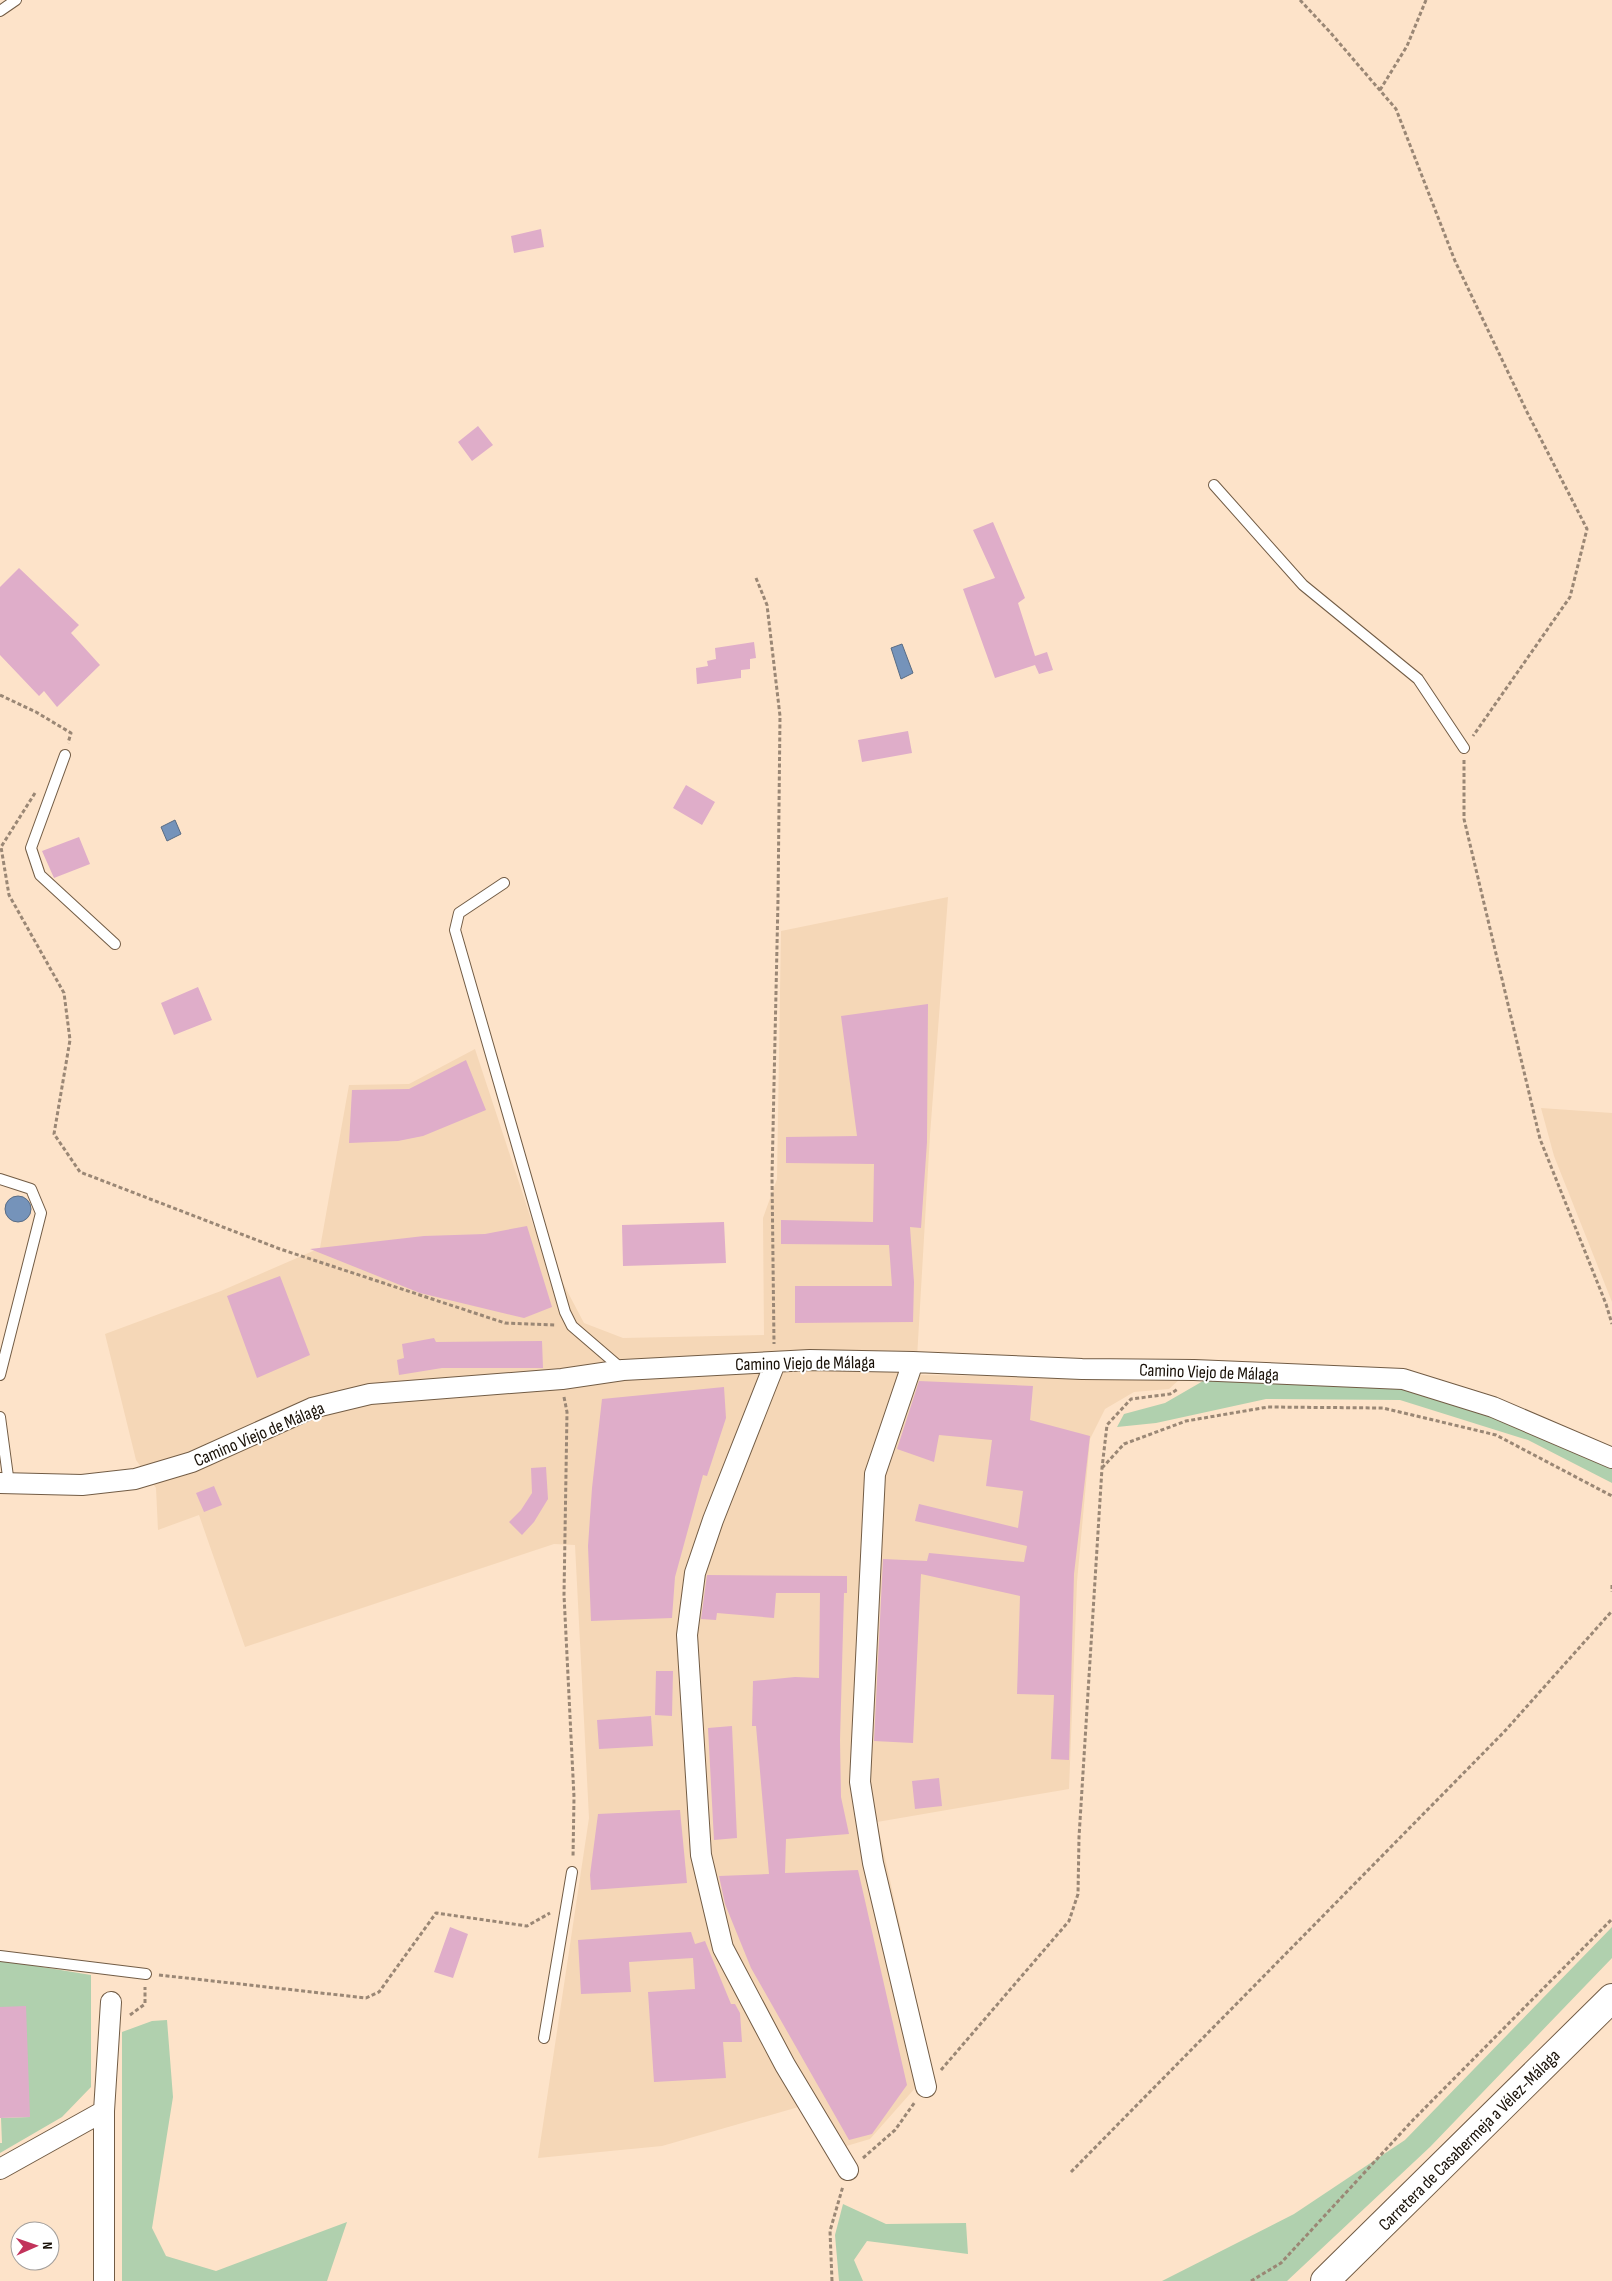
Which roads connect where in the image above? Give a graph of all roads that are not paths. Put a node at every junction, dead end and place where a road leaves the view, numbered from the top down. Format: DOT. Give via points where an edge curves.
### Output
graph roads {
  1 [pos="16,0"];
  2 [pos="0,12"];
  3 [pos="1214,485"];
  4 [pos="1464,748"];
  5 [pos="65,755"];
  6 [pos="504,883"];
  7 [pos="115,944"];
  8 [pos="0,1179"];
  9 [pos="774,1362"];
  10 [pos="913,1362"];
  11 [pos="623,1370"];
  12 [pos="0,1375"];
  13 [pos="0,1417"];
  14 [pos="1612,1458"];
  15 [pos="4,1483"];
  16 [pos="572,1872"];
  17 [pos="0,1956"];
  18 [pos="146,1974"];
  19 [pos="1612,1998"];
  20 [pos="111,2002"];
  21 [pos="544,2038"];
  22 [pos="926,2087"];
  23 [pos="104,2111"];
  24 [pos="0,2169"];
  25 [pos="848,2170"];
  26 [pos="104,2281"];
  27 [pos="1325,2281"];
  1 -- 2 [label="lane"];
  3 -- 4 [label="lane" via="1302,585 1418,679"];
  5 -- 7 [label="lane" via="31,848 40,875"];
  6 -- 11 [label="lane" via="458,913 455,930 565,1312 572,1326"];
  8 -- 12 [label="lane" via="31,1189 41,1213"];
  9 -- 10 [label="street, Camino Viejo de Málaga"];
  9 -- 11 [label="street, Camino Viejo de Málaga"];
  9 -- 25 [label="street" via="695,1573 687,1635 701,1855 723,1948 785,2065"];
  10 -- 14 [label="street, Camino Viejo de Málaga" via="1403,1379 1493,1407"];
  10 -- 22 [label="street" via="875,1474 860,1782 873,1863"];
  11 -- 15 [label="street, Camino Viejo de Málaga" via="562,1379 370,1394 312,1408 192,1462 135,1479 82,1485"];
  13 -- 15 [label="lane"];
  16 -- 21 [label="lane"];
  17 -- 18 [label="lane"];
  19 -- 27 [label="main road, Carretera de Casabermeja a Vélez-Málaga"];
  20 -- 23 [label="street"];
  23 -- 24 [label="street"];
  23 -- 26 [label="street"];
}
